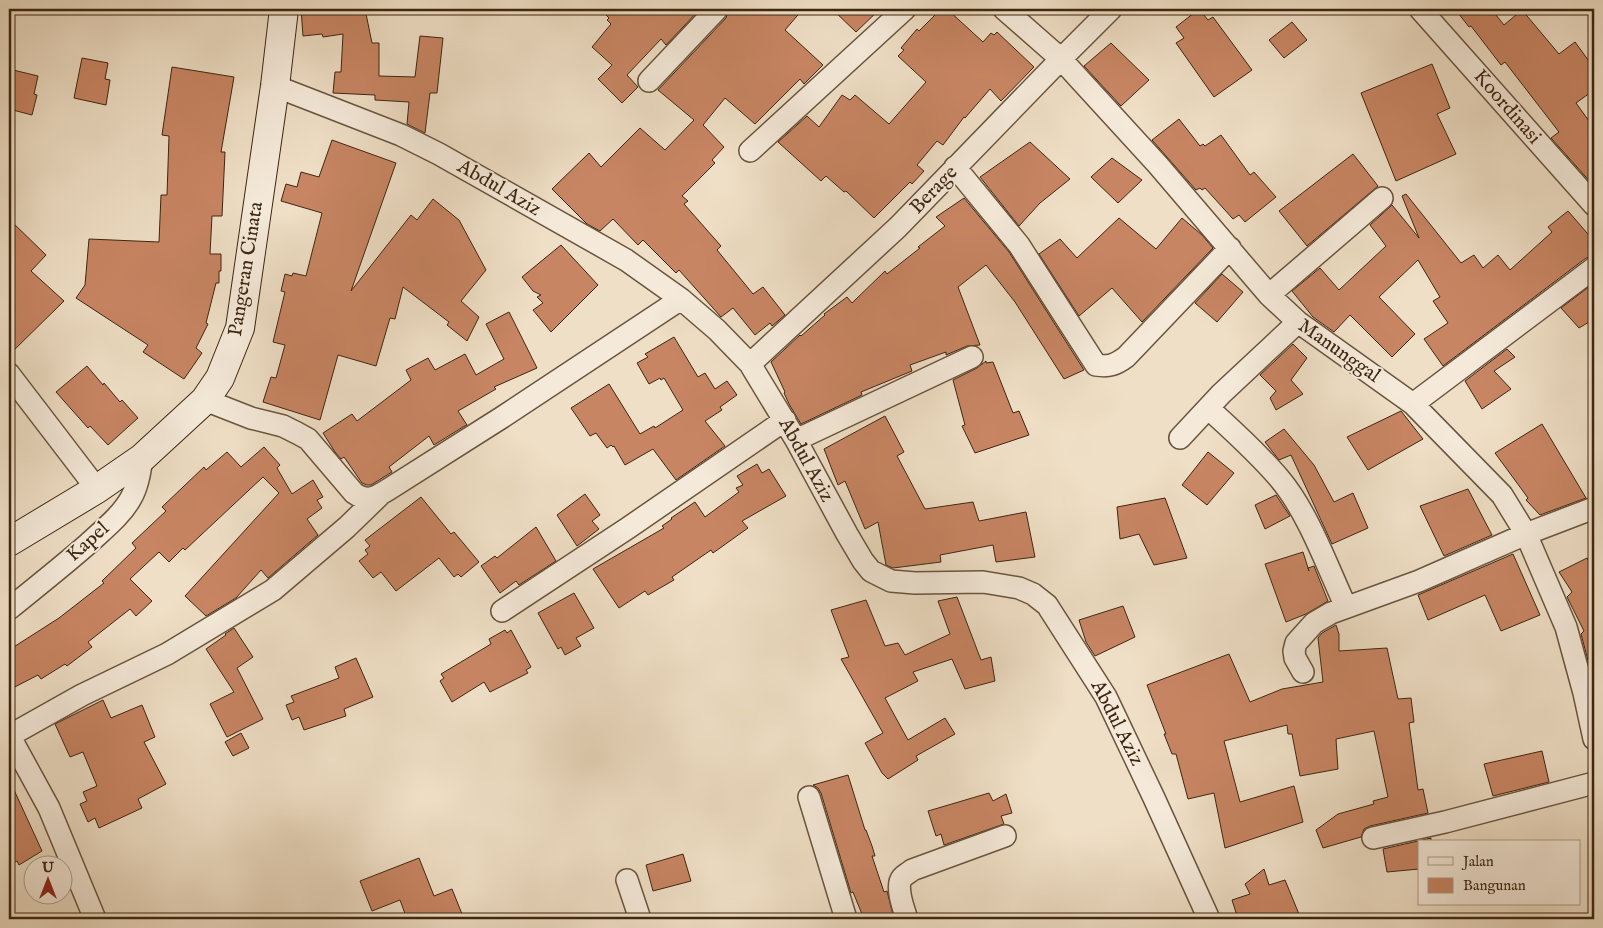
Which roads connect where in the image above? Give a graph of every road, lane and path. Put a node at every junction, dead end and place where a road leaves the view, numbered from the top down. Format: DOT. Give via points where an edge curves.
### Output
graph roads {
  1 [pos="284,9"];
  2 [pos="717,9"];
  3 [pos="905,9"];
  4 [pos="1004,9"];
  5 [pos="1111,9"];
  6 [pos="1420,9"];
  7 [pos="1061,59"];
  8 [pos="649,81"];
  9 [pos="275,86"];
  10 [pos="750,151"];
  11 [pos="956,167"];
  12 [pos="1382,198"];
  13 [pos="1594,205"];
  14 [pos="1230,248"];
  15 [pos="1594,268"];
  16 [pos="1269,295"];
  17 [pos="681,299"];
  18 [pos="1298,322"];
  19 [pos="972,358"];
  20 [pos="750,364"];
  21 [pos="9,374"];
  22 [pos="205,400"];
  23 [pos="1413,404"];
  24 [pos="1208,408"];
  25 [pos="784,420"];
  26 [pos="1180,438"];
  27 [pos="796,440"];
  28 [pos="142,458"];
  29 [pos="96,489"];
  30 [pos="381,494"];
  31 [pos="1594,508"];
  32 [pos="1526,534"];
  33 [pos="9,542"];
  34 [pos="1346,607"];
  35 [pos="9,609"];
  36 [pos="502,611"];
  37 [pos="1303,672"];
  38 [pos="9,736"];
  39 [pos="1594,739"];
  40 [pos="1594,783"];
  41 [pos="809,796"];
  42 [pos="1005,836"];
  43 [pos="1373,838"];
  44 [pos="627,880"];
  45 [pos="95,919"];
  46 [pos="640,919"];
  47 [pos="846,919"];
  48 [pos="907,919"];
  49 [pos="1209,919"];
  1 -- 9 [label="street, Pangeran Cinata"];
  2 -- 8 [label="street"];
  3 -- 10 [label="street"];
  4 -- 7 [label="street, Manunggal"];
  5 -- 7 [label="street, Berage"];
  6 -- 13 [label="street, Koordinasi"];
  7 -- 11 [label="street, Berage"];
  7 -- 14 [label="street, Manunggal"];
  9 -- 17 [label="street, Abdul Aziz" via="401,135 439,154 626,260"];
  9 -- 22 [label="street, Pangeran Cinata" via="240,328 220,378"];
  11 -- 14 [label="street" via="1019,245 1096,365 1106,367 1126,357"];
  11 -- 20 [label="street, Berage" via="898,227"];
  12 -- 16 [label="street"];
  14 -- 16 [label="street, Manunggal"];
  15 -- 23 [label="street"];
  16 -- 18 [label="street, Manunggal"];
  17 -- 20 [label="street, Abdul Aziz"];
  17 -- 30 [label="street"];
  18 -- 23 [label="street, Manunggal"];
  18 -- 24 [label="street"];
  19 -- 27 [label="street"];
  20 -- 25 [label="street, Abdul Aziz"];
  21 -- 29 [label="street"];
  22 -- 28 [label="street, Pangeran Cinata"];
  22 -- 30 [label="street" via="298,433 311,443 354,494 364,499"];
  23 -- 32 [label="street, Manunggal" via="1502,495"];
  24 -- 26 [label="street"];
  24 -- 34 [label="street" via="1258,455 1288,490"];
  25 -- 27 [label="street, Abdul Aziz"];
  25 -- 36 [label="street"];
  27 -- 49 [label="street, Abdul Aziz" via="871,571 891,581 983,582 1019,588 1047,605 1106,697"];
  28 -- 29 [label="street, Pangeran Cinata"];
  28 -- 35 [label="street, Kapel" via="136,487 122,511 62,567"];
  29 -- 33 [label="street, Pangeran Cinata"];
  30 -- 38 [label="street" via="273,590 167,654 82,695"];
  31 -- 32 [label="street"];
  32 -- 34 [label="street" via="1419,581"];
  32 -- 39 [label="street, Manunggal" via="1566,627"];
  34 -- 37 [label="street" via="1314,623 1296,643 1295,658"];
  38 -- 45 [label="street" via="49,808"];
  40 -- 43 [label="street" via="1500,809"];
  41 -- 47 [label="street"];
  42 -- 48 [label="street" via="912,870 902,878 900,893"];
  44 -- 46 [label="street"];
}
